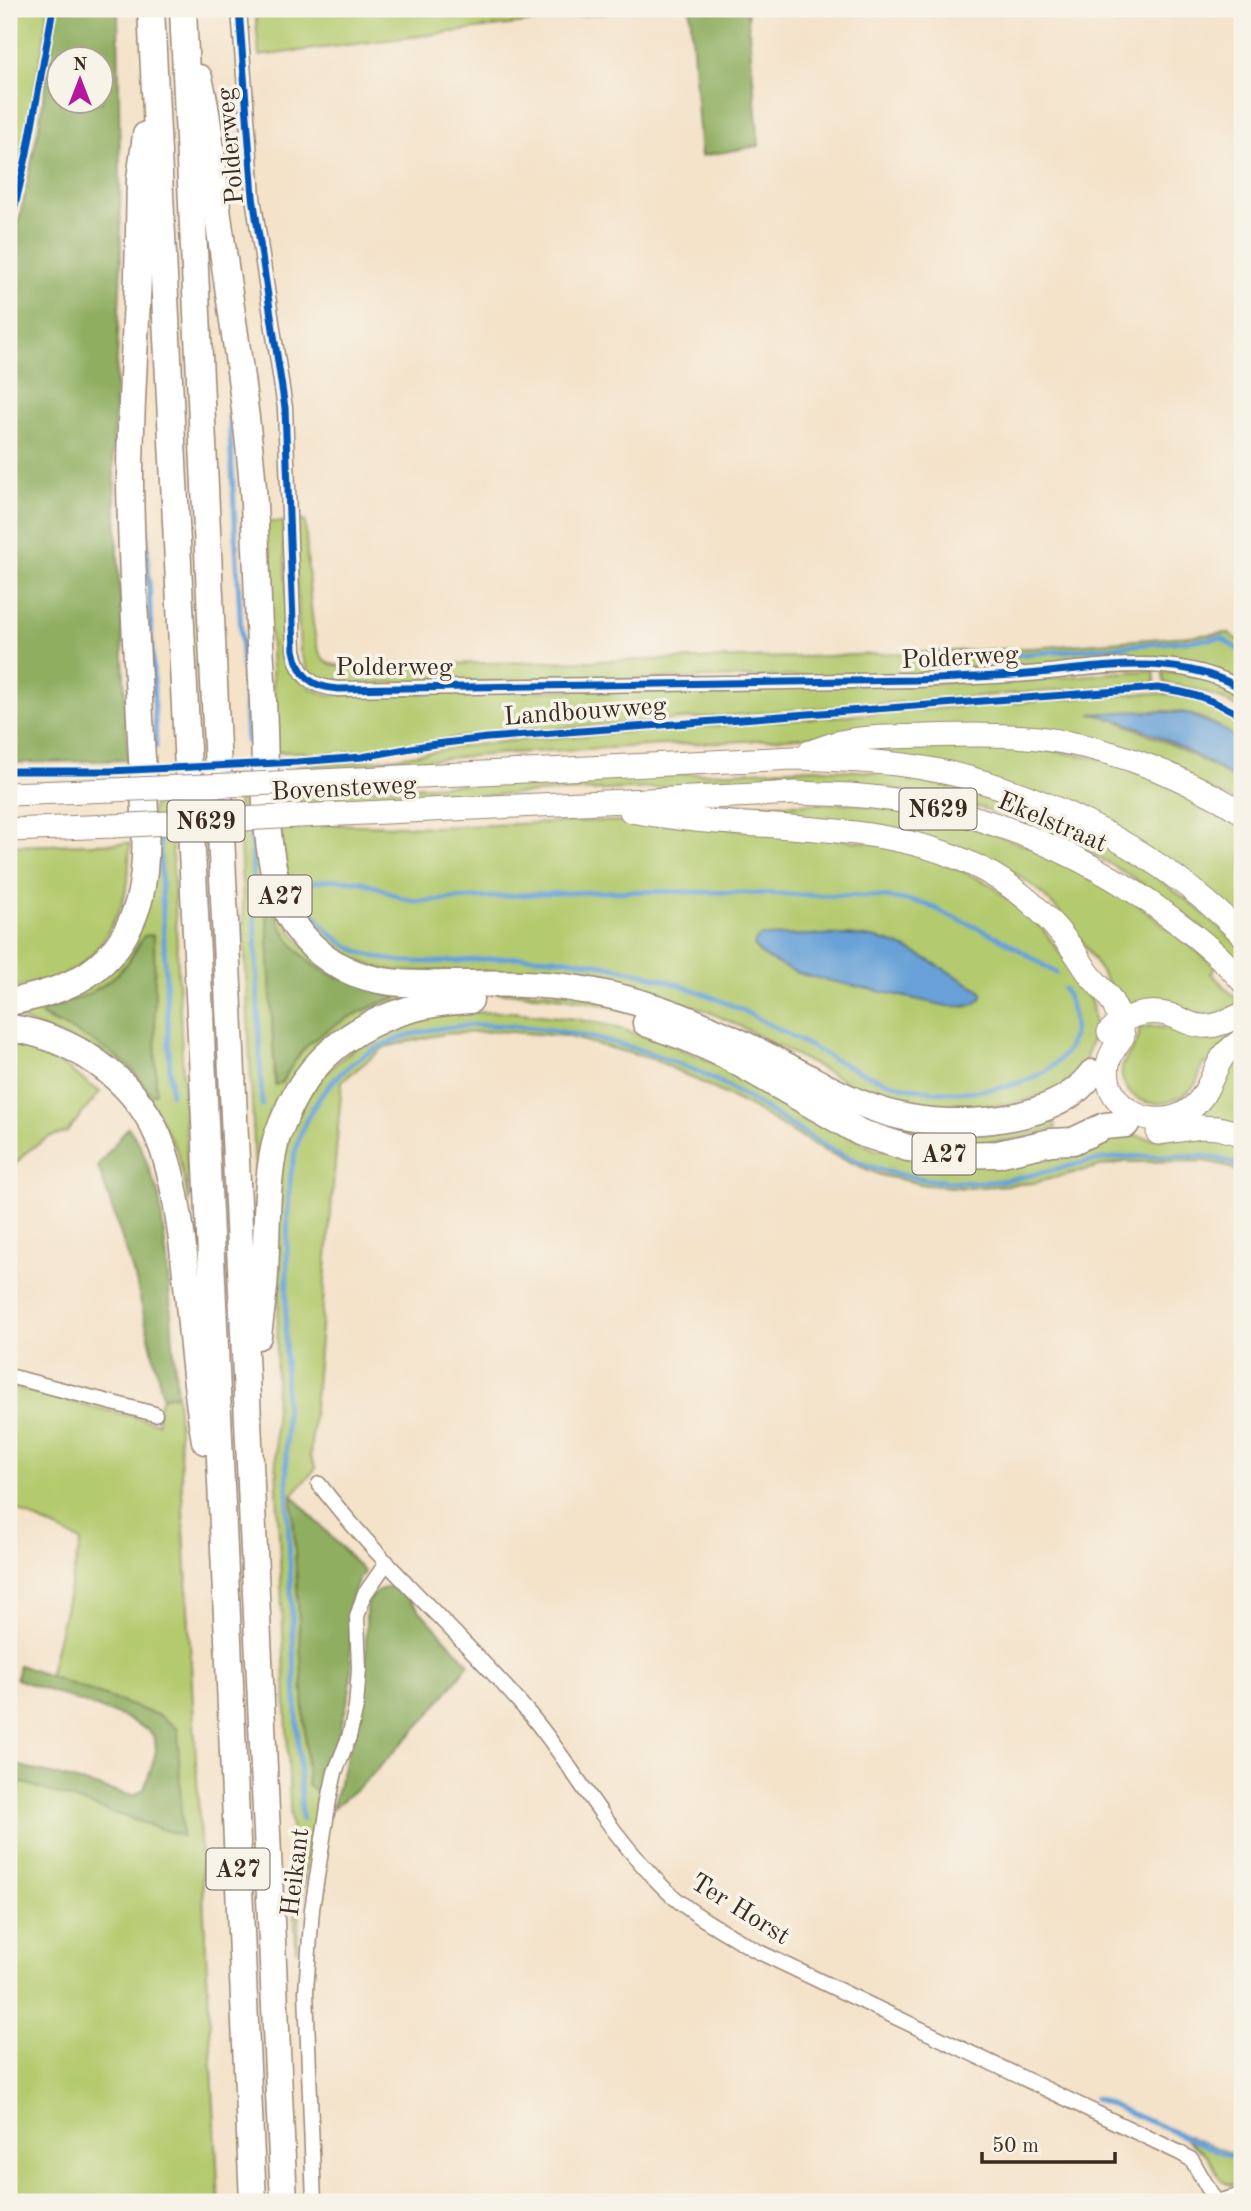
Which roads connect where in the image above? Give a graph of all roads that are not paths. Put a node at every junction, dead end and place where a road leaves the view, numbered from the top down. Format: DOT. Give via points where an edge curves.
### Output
graph roads {
  1 [pos="151,9"];
  2 [pos="239,9"];
  3 [pos="183,10"];
  4 [pos="155,77"];
  5 [pos="1242,689"];
  6 [pos="793,758"];
  7 [pos="9,794"];
  8 [pos="597,804"];
  9 [pos="1242,812"];
  10 [pos="9,830"];
  11 [pos="1242,934"];
  12 [pos="1238,976"];
  13 [pos="9,1002"];
  14 [pos="1242,1014"];
  15 [pos="9,1028"];
  16 [pos="1113,1029"];
  17 [pos="1242,1040"];
  18 [pos="1092,1073"];
  19 [pos="1122,1116"];
  20 [pos="1242,1135"];
  21 [pos="9,1376"];
  22 [pos="155,1414"];
  23 [pos="249,1418"];
  24 [pos="319,1484"];
  25 [pos="223,1536"];
  26 [pos="387,1562"];
  27 [pos="1242,2195"];
  28 [pos="253,2202"];
  29 [pos="284,2202"];
  30 [pos="314,2202"];
  31 [pos="1216,2202"];
  1 -- 4 [label="highway, A27"];
  2 -- 5 [label="street, Polderweg" via="253,197 285,408 294,650 300,670 315,684 338,689 915,680 1159,664 1191,669"];
  3 -- 18 [label="highway, A27" via="205,103 252,475 271,861 284,905 307,942 357,975 388,982 538,985 591,991 653,1006 715,1029 852,1100 920,1120 972,1122 1021,1114 1070,1095"];
  3 -- 23 [label="highway, A27"];
  4 -- 13 [label="highway, A27" via="140,179 130,480 145,816 140,894 123,937 90,974 49,993"];
  4 -- 25 [label="highway, A27"];
  6 -- 7 [label="main road, Bovensteweg / N629, bridge"];
  6 -- 9 [label="main road, N629" via="842,742 976,734 1038,738 1148,765"];
  6 -- 11 [label="main road, Ekelstraat / N629" via="907,766 961,777 1032,800 1081,821 1154,863"];
  8 -- 10 [label="main road, Bovensteweg / N629, bridge"];
  8 -- 12 [label="main road, Ekelstraat / N629" via="851,795 959,814 1048,844 1118,880 1187,930"];
  8 -- 16 [label="main road, N629" via="676,819 844,831 917,843 997,875 1054,923 1094,982 1107,993"];
  14 -- 16 [label="main road" via="1201,1027 1156,1012 1139,1014"];
  15 -- 25 [label="highway, A27" via="45,1036 96,1062 134,1095 157,1133 179,1215 198,1400"];
  16 -- 18 [label="main road" via="1098,1048"];
  16 -- 19 [label="main road" via="1123,1036 1110,1056 1108,1075"];
  17 -- 19 [label="main road" via="1223,1058 1203,1098 1188,1111 1161,1118"];
  18 -- 19 [label="main road" via="1101,1102"];
  19 -- 20 [label="main road" via="1150,1132 1201,1127"];
  19 -- 23 [label="highway, A27" via="1024,1150 950,1155 861,1133 705,1045 637,1020 536,1001 471,1000 413,1007 337,1044 310,1072 291,1102 275,1143"];
  21 -- 22 [label="street"];
  23 -- 29 [label="highway, A27"];
  24 -- 26 [label="street, Ter Horst"];
  25 -- 28 [label="highway, A27"];
  26 -- 30 [label="street, Heikant" via="364,1595 357,1617 356,1707 328,1800 312,1909 306,1991"];
  26 -- 31 [label="street, Ter Horst" via="528,1712 602,1815 661,1885 701,1918 761,1952 1180,2153 1192,2160"];
  27 -- 31 [label="street, Ter Horst"];
}
